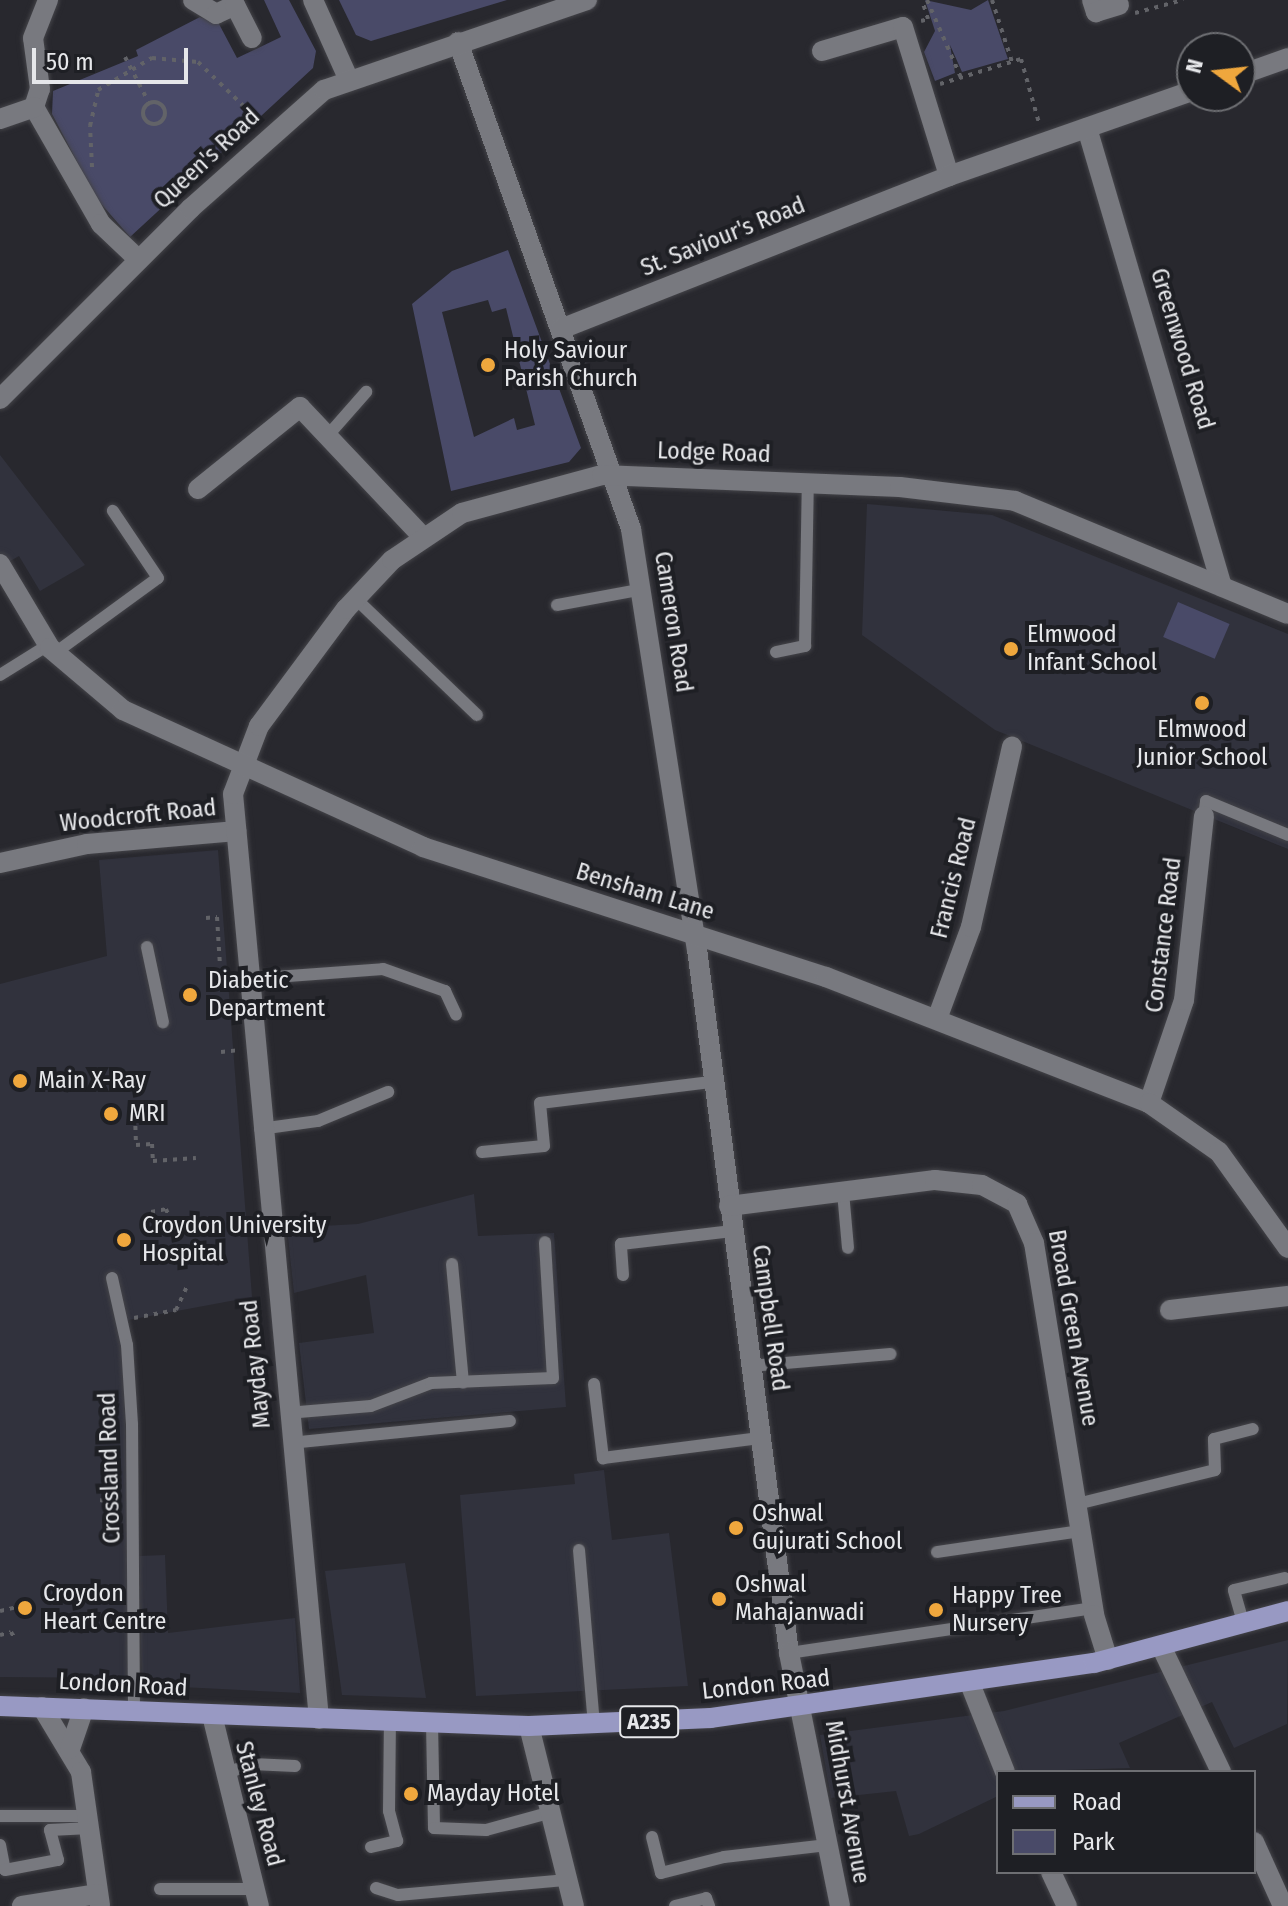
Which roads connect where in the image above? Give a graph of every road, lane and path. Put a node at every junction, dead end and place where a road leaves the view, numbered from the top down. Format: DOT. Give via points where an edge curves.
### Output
graph roads {
  1 [pos="48,0"];
  2 [pos="193,0"];
  3 [pos="313,0"];
  4 [pos="587,0"];
  5 [pos="927,0"];
  6 [pos="992,0"];
  7 [pos="1092,0"];
  8 [pos="1183,0"];
  9 [pos="1119,5"];
  10 [pos="252,38"];
  11 [pos="458,42"];
  12 [pos="822,51"];
  13 [pos="125,57"];
  14 [pos="1288,58"];
  15 [pos="1012,62"];
  16 [pos="131,68"];
  17 [pos="1256,69"];
  18 [pos="348,78"];
  19 [pos="961,78"];
  20 [pos="922,89"];
  21 [pos="1176,97"];
  22 [pos="149,103"];
  23 [pos="34,107"];
  24 [pos="0,119"];
  25 [pos="1087,128"];
  26 [pos="272,134"];
  27 [pos="1045,142"];
  28 [pos="93,174"];
  29 [pos="949,176"];
  30 [pos="139,260"];
  31 [pos="561,329"];
  32 [pos="366,392"];
  33 [pos="0,399"];
  34 [pos="330,433"];
  35 [pos="616,475"];
  36 [pos="808,482"];
  37 [pos="198,489"];
  38 [pos="113,511"];
  39 [pos="423,537"];
  40 [pos="0,564"];
  41 [pos="1222,587"];
  42 [pos="643,589"];
  43 [pos="355,598"];
  44 [pos="557,605"];
  45 [pos="1288,614"];
  46 [pos="52,649"];
  47 [pos="776,652"];
  48 [pos="0,675"];
  49 [pos="477,715"];
  50 [pos="1012,747"];
  51 [pos="238,765"];
  52 [pos="1204,816"];
  53 [pos="236,831"];
  54 [pos="1288,835"];
  55 [pos="0,863"];
  56 [pos="206,918"];
  57 [pos="694,934"];
  58 [pos="147,947"];
  59 [pos="220,966"];
  60 [pos="248,979"];
  61 [pos="456,1015"];
  62 [pos="937,1019"];
  63 [pos="163,1022"];
  64 [pos="711,1082"];
  65 [pos="388,1092"];
  66 [pos="1149,1103"];
  67 [pos="135,1116"];
  68 [pos="260,1129"];
  69 [pos="482,1152"];
  70 [pos="196,1158"];
  71 [pos="843,1192"];
  72 [pos="729,1206"];
  73 [pos="151,1212"];
  74 [pos="172,1225"];
  75 [pos="732,1231"];
  76 [pos="545,1242"];
  77 [pos="848,1248"];
  78 [pos="1288,1248"];
  79 [pos="452,1264"];
  80 [pos="623,1275"];
  81 [pos="112,1278"];
  82 [pos="187,1286"];
  83 [pos="1288,1296"];
  84 [pos="1170,1310"];
  85 [pos="123,1323"];
  86 [pos="890,1354"];
  87 [pos="750,1366"];
  88 [pos="463,1382"];
  89 [pos="594,1384"];
  90 [pos="287,1413"];
  91 [pos="510,1421"];
  92 [pos="1253,1429"];
  93 [pos="760,1438"];
  94 [pos="290,1443"];
  95 [pos="1077,1504"];
  96 [pos="1081,1531"];
  97 [pos="579,1550"];
  98 [pos="937,1552"];
  99 [pos="1285,1578"];
  100 [pos="17,1607"];
  101 [pos="1093,1608"];
  102 [pos="0,1611"];
  103 [pos="1288,1611"];
  104 [pos="1243,1622"];
  105 [pos="0,1635"];
  106 [pos="16,1640"];
  107 [pos="1161,1646"];
  108 [pos="789,1653"];
  109 [pos="1108,1660"];
  110 [pos="971,1686"];
  111 [pos="0,1706"];
  112 [pos="42,1707"];
  113 [pos="84,1708"];
  114 [pos="802,1708"];
  115 [pos="134,1711"];
  116 [pos="212,1715"];
  117 [pos="319,1719"];
  118 [pos="390,1721"];
  119 [pos="432,1723"];
  120 [pos="594,1724"];
  121 [pos="529,1726"];
  122 [pos="70,1749"];
  123 [pos="295,1766"];
  124 [pos="1004,1770"];
  125 [pos="1220,1770"];
  126 [pos="224,1774"];
  127 [pos="548,1813"];
  128 [pos="0,1816"];
  129 [pos="89,1822"];
  130 [pos="652,1837"];
  131 [pos="0,1845"];
  132 [pos="827,1845"];
  133 [pos="1256,1846"];
  134 [pos="371,1847"];
  135 [pos="1052,1874"];
  136 [pos="567,1880"];
  137 [pos="376,1888"];
  138 [pos="160,1889"];
  139 [pos="257,1898"];
  140 [pos="99,1900"];
  141 [pos="22,1906"];
  142 [pos="574,1906"];
  143 [pos="675,1906"];
  144 [pos="709,1906"];
  145 [pos="840,1906"];
  146 [pos="1067,1906"];
  147 [pos="1283,1906"];
  1 -- 23 [label="street" via="33,38 40,89"];
  2 -- 10 [label="street" via="216,14 235,5"];
  3 -- 18 [label="street"];
  4 -- 11 [label="street, Queen's Road"];
  5 -- 19 [label="path"];
  6 -- 15 [label="path"];
  7 -- 9 [label="street" via="1096,12"];
  8 -- 9 [label="path" via="1137,14"];
  11 -- 18 [label="street, Queen's Road"];
  11 -- 31 [label="street"];
  12 -- 20 [label="street" via="903,27"];
  13 -- 16 [label="path"];
  14 -- 17 [label="street"];
  15 -- 19 [label="path"];
  15 -- 27 [label="path" via="1021,59"];
  16 -- 22 [label="path"];
  16 -- 26 [label="path" via="171,55 198,62"];
  16 -- 28 [label="path" via="108,80 92,105"];
  18 -- 26 [label="street, Queen's Road"];
  19 -- 20 [label="path"];
  20 -- 29 [label="street"];
  21 -- 25 [label="street, St. Saviour's Road"];
  22 -- 22 [label="path" via="166,110 158,125 144,119"];
  23 -- 24 [label="street"];
  23 -- 30 [label="street" via="101,224"];
  25 -- 27 [label="street, St. Saviour's Road"];
  25 -- 41 [label="street, Greenwood Road"];
  26 -- 30 [label="street, Queen's Road"];
  27 -- 29 [label="street, St. Saviour's Road"];
  29 -- 31 [label="street, St. Saviour's Road"];
  30 -- 33 [label="street, Queen's Road"];
  31 -- 35 [label="street, Cameron Road"];
  32 -- 34 [label="lane"];
  34 -- 37 [label="street" via="295,407 239,463"];
  34 -- 39 [label="street"];
  35 -- 36 [label="street, Lodge Road"];
  35 -- 39 [label="street, Lodge Road" via="505,498"];
  35 -- 42 [label="street, Cameron Road"];
  36 -- 41 [label="street, Lodge Road" via="1015,501"];
  36 -- 47 [label="lane" via="805,646"];
  38 -- 46 [label="lane" via="158,578"];
  39 -- 43 [label="street, Lodge Road"];
  40 -- 46 [label="street, Bensham Lane"];
  41 -- 45 [label="street, Lodge Road"];
  42 -- 44 [label="lane"];
  42 -- 57 [label="street, Cameron Road"];
  43 -- 49 [label="lane"];
  43 -- 51 [label="street, Lodge Road" via="287,684"];
  46 -- 48 [label="lane"];
  46 -- 51 [label="street, Bensham Lane" via="108,702"];
  50 -- 62 [label="street, Francis Road" via="971,927"];
  51 -- 53 [label="street, Mayday Road"];
  51 -- 57 [label="street, Bensham Lane" via="463,862"];
  52 -- 54 [label="lane" via="1206,801"];
  52 -- 66 [label="street, Constance Road" via="1184,1000"];
  53 -- 55 [label="street, Woodcroft Road" via="87,844"];
  53 -- 60 [label="street, Mayday Road"];
  56 -- 59 [label="path" via="217,917"];
  57 -- 62 [label="street, Bensham Lane"];
  57 -- 64 [label="street, Campbell Road"];
  58 -- 63 [label="lane"];
  60 -- 61 [label="lane" via="383,969 445,991"];
  60 -- 68 [label="street, Mayday Road"];
  62 -- 66 [label="street, Bensham Lane"];
  64 -- 69 [label="lane" via="540,1103 544,1146"];
  64 -- 72 [label="street, Campbell Road"];
  65 -- 68 [label="lane" via="318,1121"];
  66 -- 78 [label="street, Bensham Lane" via="1219,1152"];
  67 -- 70 [label="path" via="136,1145 152,1144 153,1161"];
  68 -- 90 [label="street, Mayday Road"];
  71 -- 72 [label="street, Broad Green Avenue"];
  71 -- 77 [label="lane"];
  71 -- 95 [label="street, Broad Green Avenue" via="955,1180 990,1187 1017,1204 1034,1243"];
  72 -- 75 [label="street, Campbell Road"];
  73 -- 74 [label="path" via="166,1209"];
  75 -- 80 [label="lane" via="621,1244"];
  75 -- 87 [label="street, Campbell Road"];
  76 -- 88 [label="lane" via="553,1378"];
  79 -- 88 [label="lane"];
  81 -- 85 [label="lane, Crossland Road"];
  82 -- 85 [label="path" via="176,1310"];
  83 -- 84 [label="street"];
  85 -- 115 [label="lane, Crossland Road" via="132,1424"];
  86 -- 87 [label="lane"];
  87 -- 93 [label="street, Campbell Road"];
  88 -- 90 [label="lane" via="431,1383 371,1406"];
  89 -- 93 [label="lane" via="603,1458"];
  90 -- 94 [label="street, Mayday Road"];
  91 -- 94 [label="lane"];
  92 -- 95 [label="lane" via="1214,1439 1215,1470"];
  93 -- 108 [label="street, Campbell Road"];
  94 -- 117 [label="street, Mayday Road"];
  95 -- 96 [label="street, Broad Green Avenue"];
  96 -- 98 [label="lane"];
  96 -- 101 [label="street, Broad Green Avenue"];
  97 -- 120 [label="lane"];
  99 -- 104 [label="lane" via="1234,1590"];
  100 -- 102 [label="path"];
  101 -- 108 [label="lane"];
  101 -- 109 [label="street, Broad Green Avenue"];
  103 -- 104 [label="main road, London Road / A235"];
  104 -- 107 [label="main road, London Road / A235"];
  105 -- 106 [label="path" via="11,1632"];
  107 -- 109 [label="main road, London Road / A235"];
  107 -- 125 [label="street"];
  108 -- 114 [label="street, Campbell Road"];
  109 -- 110 [label="main road, London Road / A235"];
  110 -- 114 [label="main road, London Road / A235"];
  110 -- 124 [label="street"];
  111 -- 112 [label="main road, London Road / A235"];
  112 -- 113 [label="main road, London Road / A235"];
  112 -- 122 [label="street"];
  113 -- 115 [label="main road, London Road / A235"];
  113 -- 122 [label="street"];
  114 -- 120 [label="main road, London Road / A235"];
  114 -- 132 [label="street, Midhurst Avenue"];
  115 -- 116 [label="main road, London Road / A235"];
  116 -- 117 [label="main road, London Road / A235"];
  116 -- 126 [label="street, Stanley Road"];
  117 -- 118 [label="main road, London Road / A235"];
  118 -- 119 [label="main road, London Road / A235"];
  118 -- 134 [label="lane" via="389,1811 397,1841"];
  119 -- 121 [label="main road, London Road / A235"];
  119 -- 127 [label="lane" via="434,1828 486,1830"];
  120 -- 121 [label="main road, London Road / A235"];
  121 -- 127 [label="street"];
  122 -- 129 [label="street"];
  123 -- 126 [label="lane" via="252,1764"];
  126 -- 139 [label="street, Stanley Road"];
  127 -- 136 [label="street"];
  128 -- 129 [label="lane"];
  129 -- 131 [label="lane" via="50,1830 58,1860 5,1870"];
  129 -- 140 [label="street"];
  130 -- 132 [label="lane" via="661,1873 724,1857"];
  132 -- 145 [label="street, Midhurst Avenue"];
  133 -- 147 [label="street"];
  135 -- 146 [label="street"];
  136 -- 137 [label="lane" via="398,1895"];
  136 -- 142 [label="street"];
  138 -- 139 [label="lane"];
  140 -- 141 [label="street"];
  143 -- 144 [label="lane" via="706,1898"];
}
